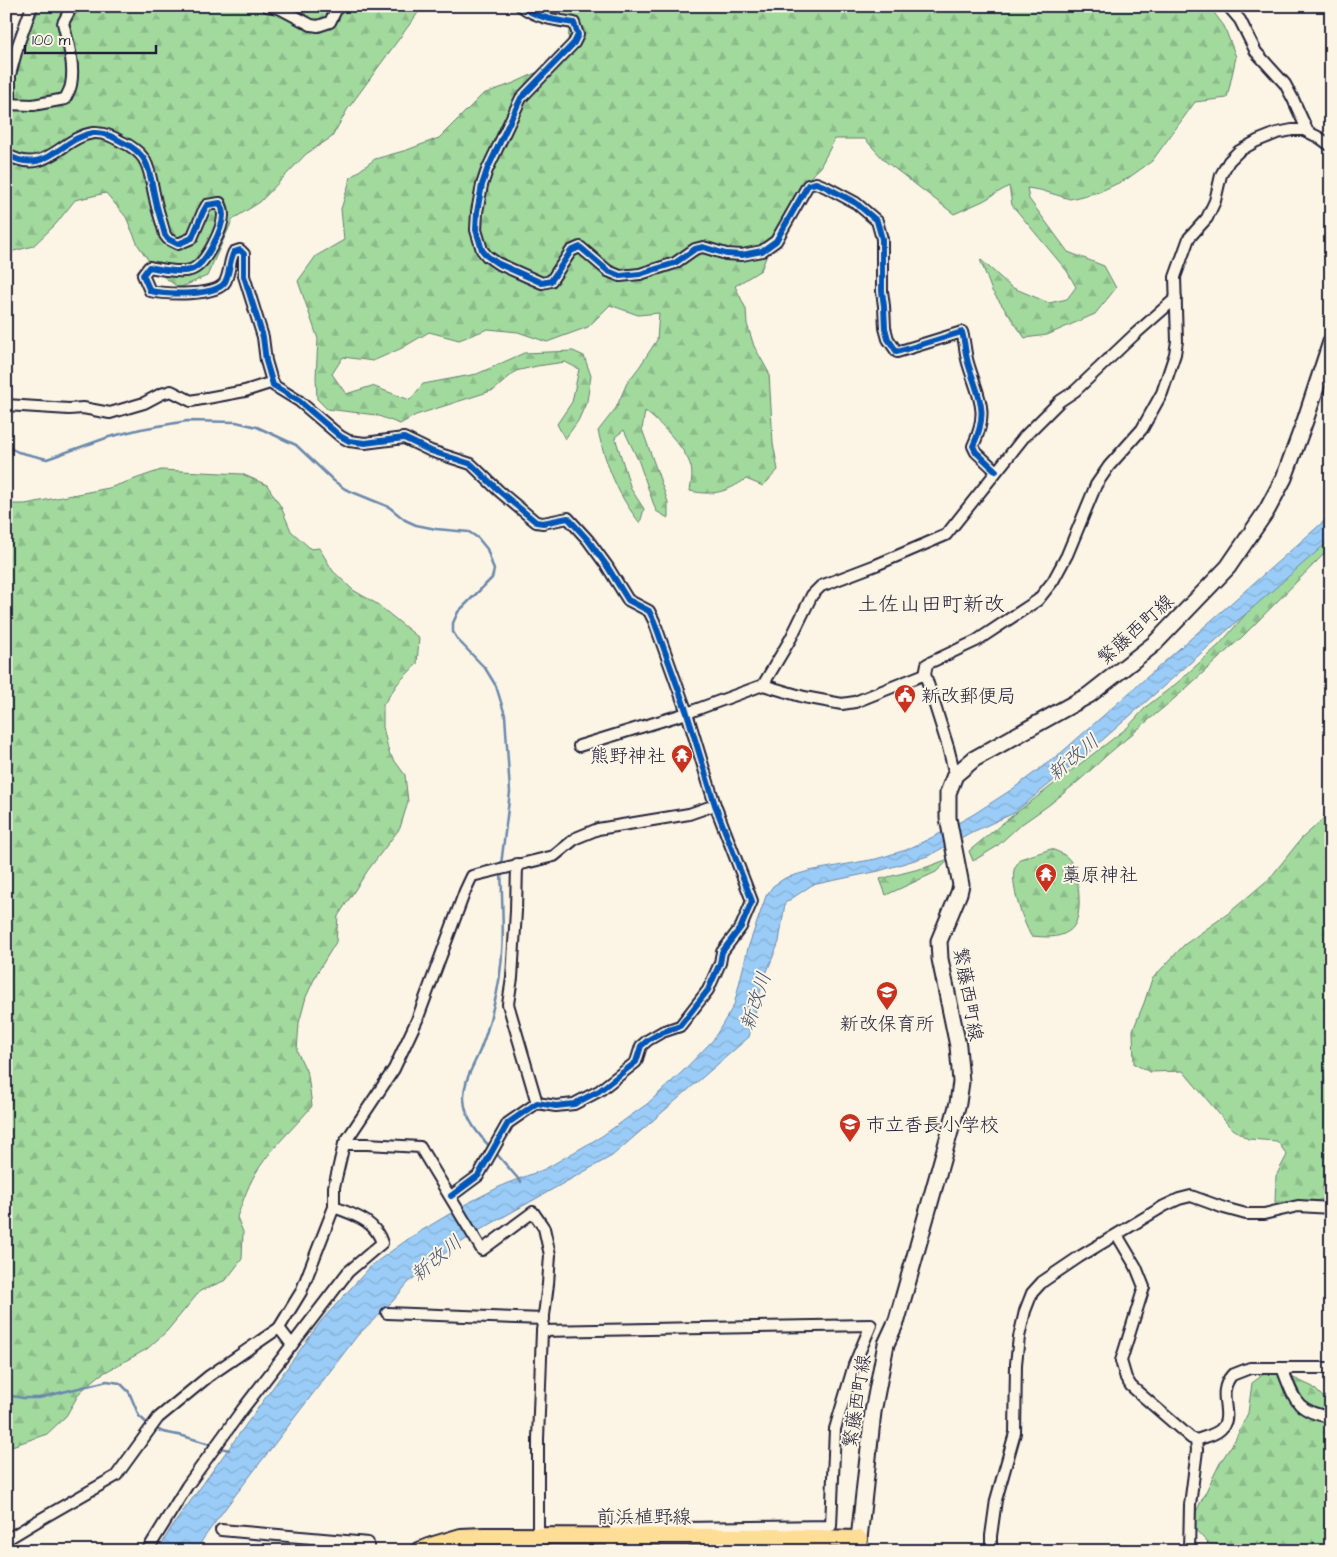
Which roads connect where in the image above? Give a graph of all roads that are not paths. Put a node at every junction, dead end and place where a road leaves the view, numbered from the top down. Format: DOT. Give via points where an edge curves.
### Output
graph roads {
  1 [pos="32,6"];
  2 [pos="78,6"];
  3 [pos="267,6"];
  4 [pos="338,6"];
  5 [pos="521,6"];
  6 [pos="1228,6"];
  7 [pos="8,104"];
  8 [pos="1308,132"];
  9 [pos="1331,146"];
  10 [pos="6,154"];
  11 [pos="1176,298"];
  12 [pos="1331,342"];
  13 [pos="273,382"];
  14 [pos="6,405"];
  15 [pos="996,471"];
  16 [pos="925,674"];
  17 [pos="763,685"];
  18 [pos="687,713"];
  19 [pos="579,746"];
  20 [pos="955,775"];
  21 [pos="715,805"];
  22 [pos="517,864"];
  23 [pos="537,1103"];
  24 [pos="344,1144"];
  25 [pos="451,1196"];
  26 [pos="334,1207"];
  27 [pos="1331,1208"];
  28 [pos="1117,1235"];
  29 [pos="387,1313"];
  30 [pos="544,1319"];
  31 [pos="280,1328"];
  32 [pos="542,1331"];
  33 [pos="292,1345"];
  34 [pos="1282,1368"];
  35 [pos="1331,1368"];
  36 [pos="1331,1417"];
  37 [pos="1196,1440"];
  38 [pos="221,1530"];
  39 [pos="6,1540"];
  40 [pos="538,1543"];
  41 [pos="612,1544"];
  42 [pos="858,1545"];
  43 [pos="147,1551"];
  44 [pos="368,1551"];
  45 [pos="419,1551"];
  46 [pos="991,1551"];
  47 [pos="1189,1551"];
  1 -- 7 [label="street" via="10,75"];
  2 -- 7 [label="street" via="71,8 63,23 72,72 71,86 65,99"];
  3 -- 4 [label="street" via="279,8 318,26 330,22"];
  5 -- 15 [label="street" via="547,19 574,23 578,36 521,98 487,170 476,230 487,256 542,283 551,281 571,251 580,247 608,271 620,276 640,274 675,263 703,247 726,254 762,251 776,241 808,185 816,183 826,187 856,203 877,221 882,239 885,328 897,352 962,332 967,360 982,403 982,416 973,446"];
  6 -- 8 [label="street" via="1240,20 1256,52 1284,84"];
  8 -- 9 [label="street"];
  8 -- 11 [label="street" via="1292,130 1277,133 1238,151 1229,161 1207,218 1189,238 1182,256 1175,277"];
  10 -- 13 [label="street" via="32,161 52,156 93,133 106,134 128,145 145,160 165,235 178,244 192,238 208,205 220,203 222,222 202,262 192,270 149,267 143,275 150,291 164,294 219,288 226,281 230,259 234,252 240,250 244,254 245,283 263,337"];
  11 -- 15 [label="street" via="1060,401"];
  11 -- 16 [label="street" via="1175,354 1162,393 1142,429 1096,485 1053,581 1038,600 976,641 931,661"];
  12 -- 20 [label="main road, 繁藤西町線" via="1284,478 1267,510 1228,567 1154,644 1089,696 974,759"];
  13 -- 14 [label="street" via="191,402 171,391 110,413 83,408"];
  13 -- 18 [label="street" via="349,441 365,444 404,438 431,452 471,464 536,522 568,518 598,553 628,600 649,611"];
  15 -- 17 [label="street" via="946,535 821,586 812,595"];
  16 -- 17 [label="street" via="855,702 842,704"];
  16 -- 20 [label="street"];
  17 -- 18 [label="street"];
  18 -- 19 [label="street"];
  18 -- 21 [label="street"];
  20 -- 42 [label="main road, 繁藤西町線" via="948,793 948,818 961,885 940,941 940,959 958,1046 961,1082 958,1103 896,1320 886,1344 872,1420"];
  21 -- 22 [label="street" via="689,814 598,829 576,838 554,856"];
  21 -- 23 [label="street" via="752,901 741,927 722,952 708,990 680,1026 648,1040 641,1046 636,1062 599,1091 574,1104"];
  22 -- 23 [label="street" via="508,1004"];
  22 -- 24 [label="street" via="472,876 417,1020 394,1069"];
  23 -- 25 [label="street" via="508,1124 478,1176"];
  24 -- 25 [label="street" via="420,1147"];
  24 -- 26 [label="street" via="334,1188"];
  25 -- 30 [label="street" via="482,1250 533,1212 544,1228 550,1255"];
  26 -- 31 [label="street" via="301,1292"];
  26 -- 33 [label="street" via="364,1218 379,1234 382,1243 348,1272"];
  27 -- 28 [label="street" via="1298,1206 1264,1214 1246,1214 1191,1196 1164,1206"];
  28 -- 37 [label="street" via="1144,1288 1121,1361 1126,1378"];
  28 -- 46 [label="street" via="1078,1257 1032,1293 1019,1337 1015,1433 996,1500"];
  29 -- 30 [label="street"];
  30 -- 32 [label="street"];
  31 -- 33 [label="street"];
  31 -- 39 [label="street" via="209,1376 158,1418 116,1476"];
  32 -- 40 [label="street"];
  32 -- 41 [label="street" via="871,1325 854,1365 835,1430 831,1526 615,1529"];
  33 -- 43 [label="street" via="192,1478"];
  34 -- 35 [label="street"];
  34 -- 36 [label="street" via="1294,1400 1307,1412"];
  34 -- 37 [label="street" via="1250,1368 1232,1375 1224,1389 1224,1426"];
  37 -- 47 [label="street"];
  38 -- 44 [label="street" via="368,1543"];
  40 -- 41 [label="main road, 前浜植野線"];
  40 -- 45 [label="main road, 前浜植野線" via="461,1537"];
  41 -- 42 [label="main road, 前浜植野線"];
}
